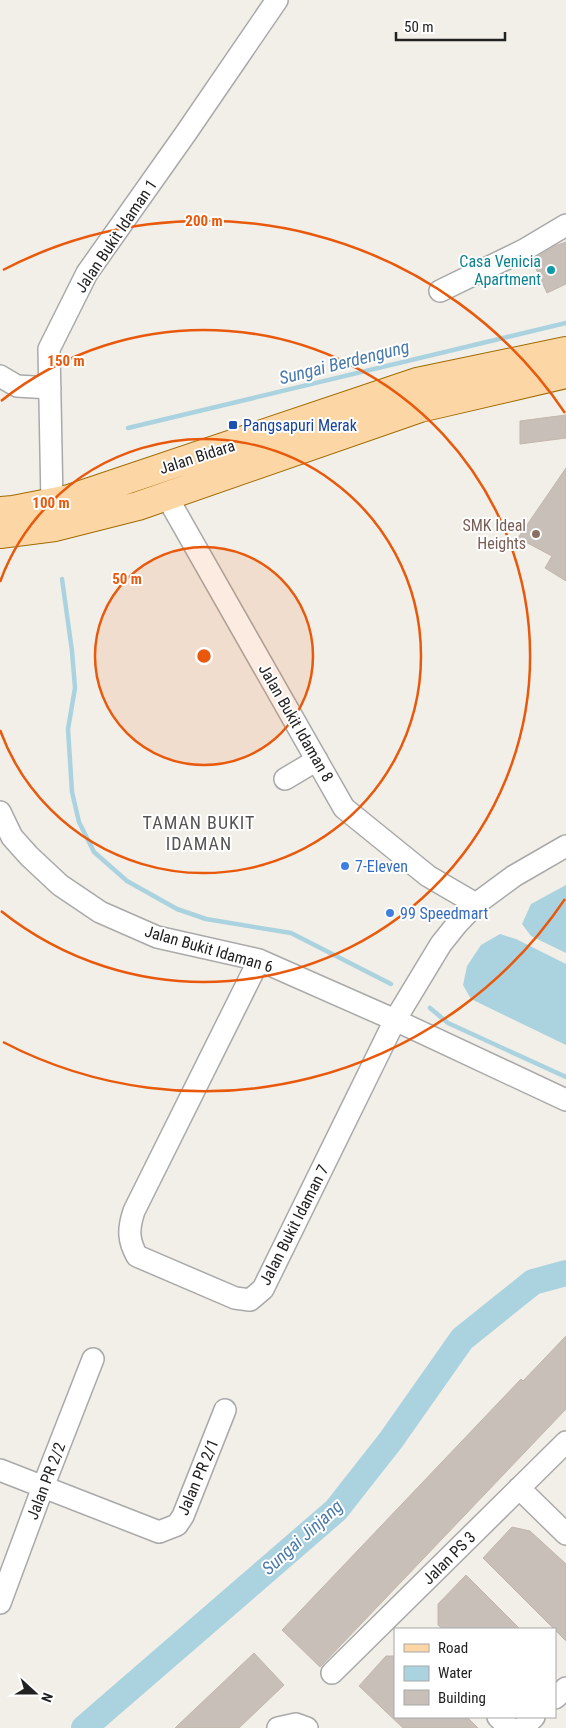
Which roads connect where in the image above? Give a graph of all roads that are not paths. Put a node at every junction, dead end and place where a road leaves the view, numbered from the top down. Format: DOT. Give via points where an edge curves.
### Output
graph roads {
  1 [pos="277,0"];
  2 [pos="566,225"];
  3 [pos="440,291"];
  4 [pos="566,351"];
  5 [pos="566,374"];
  6 [pos="0,376"];
  7 [pos="50,388"];
  8 [pos="167,497"];
  9 [pos="52,503"];
  10 [pos="0,511"];
  11 [pos="0,534"];
  12 [pos="317,760"];
  13 [pos="285,779"];
  14 [pos="0,812"];
  15 [pos="566,846"];
  16 [pos="476,904"];
  17 [pos="259,960"];
  18 [pos="395,1020"];
  19 [pos="566,1100"];
  20 [pos="93,1359"];
  21 [pos="225,1410"];
  22 [pos="566,1442"];
  23 [pos="0,1470"];
  24 [pos="43,1486"];
  25 [pos="520,1488"];
  26 [pos="566,1534"];
  27 [pos="0,1603"];
  28 [pos="397,1623"];
  29 [pos="332,1673"];
  30 [pos="566,1688"];
  31 [pos="556,1697"];
  32 [pos="499,1718"];
  33 [pos="533,1718"];
  34 [pos="278,1728"];
  35 [pos="307,1728"];
  36 [pos="510,1728"];
  37 [pos="522,1728"];
  1 -- 7 [label="street, Jalan Bukit Idaman 1" via="87,273 49,348"];
  2 -- 3 [label="street" via="524,250"];
  4 -- 9 [label="main road, Jalan Bidara" via="417,382"];
  5 -- 8 [label="main road, Jalan Bidara" via="427,406"];
  6 -- 7 [label="street" via="17,386"];
  7 -- 9 [label="street, Jalan Bukit Idaman 1"];
  8 -- 11 [label="main road, Jalan Bidara" via="73,523"];
  8 -- 12 [label="street, Jalan Bukit Idaman 8"];
  9 -- 10 [label="main road, Jalan Bidara"];
  12 -- 13 [label="street"];
  12 -- 16 [label="street, Jalan Bukit Idaman 8" via="344,808 428,876"];
  14 -- 17 [label="street, Jalan Bukit Idaman 6" via="12,837 28,856 60,885 100,912 156,937"];
  15 -- 16 [label="street, Jalan Bukit Idaman 7" via="514,876"];
  16 -- 18 [label="street, Jalan Bukit Idaman 7" via="441,944"];
  17 -- 18 [label="street, Jalan Bukit Idaman 6"];
  17 -- 18 [label="street, Jalan Bukit Idaman 7" via="134,1211 128,1229 137,1256 236,1298 250,1300 257,1295 263,1289"];
  18 -- 19 [label="street, Jalan Bukit Idaman 6"];
  20 -- 24 [label="street, Jalan PR 2/2"];
  21 -- 24 [label="street, Jalan PR 2/1" via="177,1525 158,1532"];
  22 -- 25 [label="street, Jalan PS 3"];
  23 -- 24 [label="street"];
  24 -- 27 [label="street, Jalan PR 2/2"];
  25 -- 26 [label="street"];
  25 -- 28 [label="street, Jalan PS 3"];
  28 -- 29 [label="street, Jalan PS 3"];
  30 -- 31 [label="street"];
  32 -- 36 [label="street"];
  33 -- 37 [label="street"];
  34 -- 35 [label="street" via="296,1724"];
}
